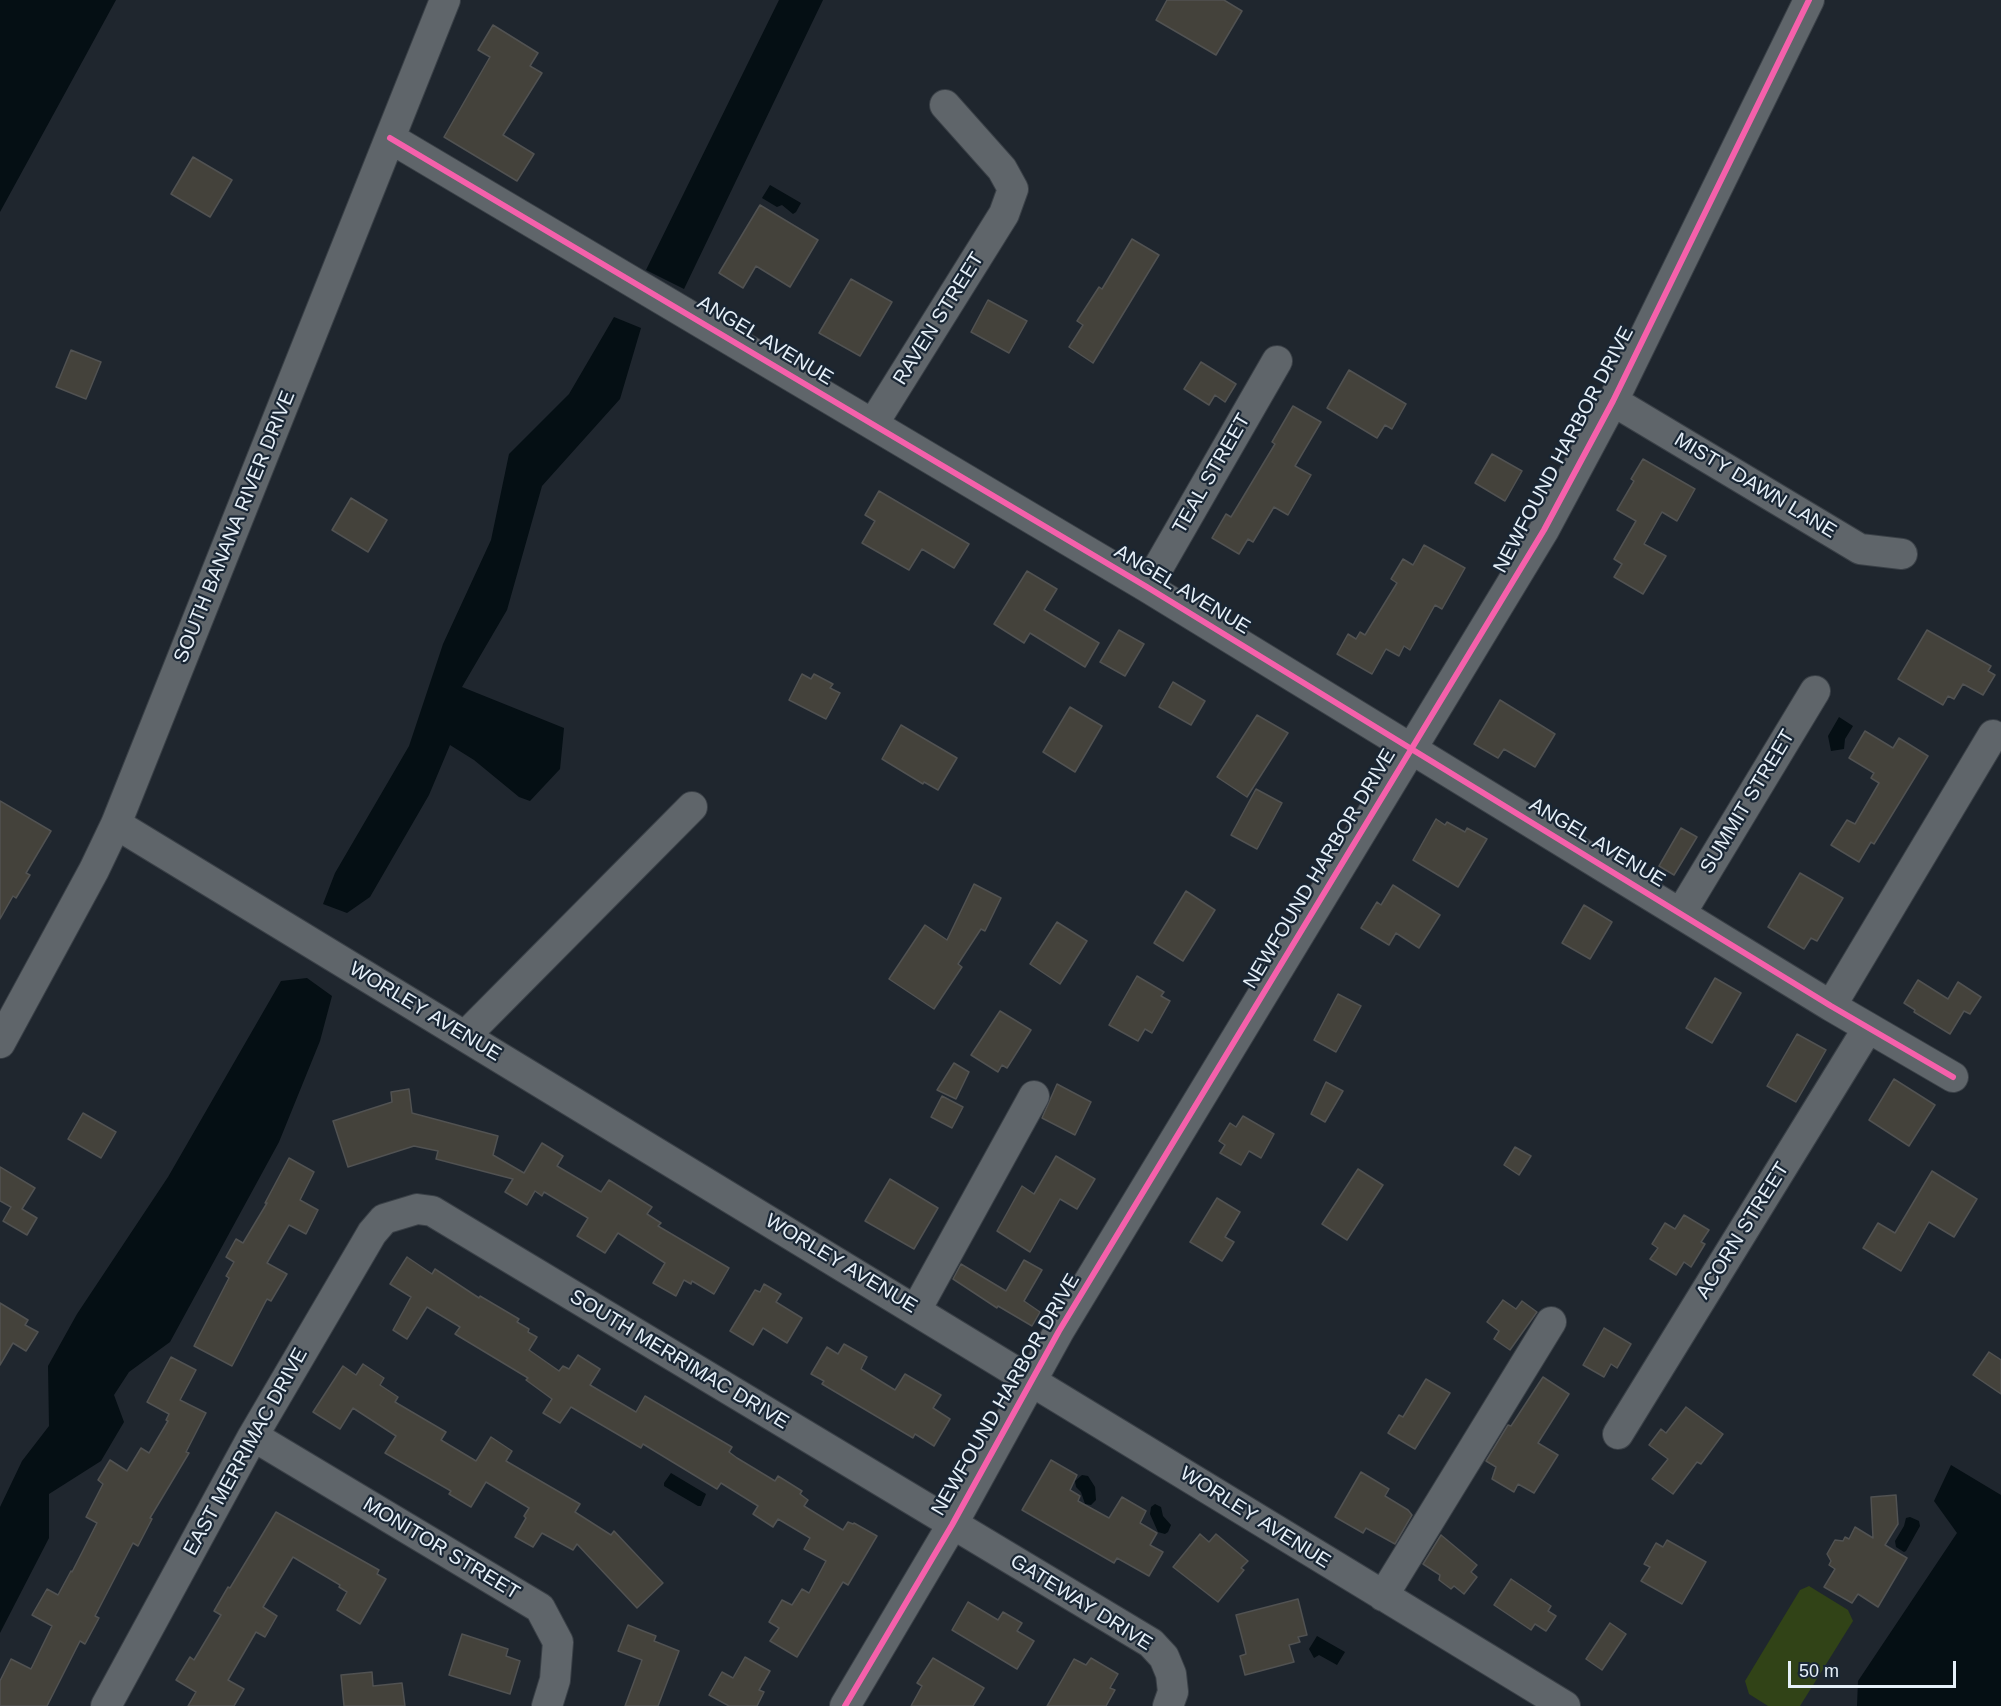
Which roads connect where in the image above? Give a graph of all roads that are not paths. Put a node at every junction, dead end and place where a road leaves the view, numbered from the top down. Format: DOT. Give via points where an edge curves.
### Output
graph roads {
  1 [pos="445,0"];
  2 [pos="1809,0"];
  3 [pos="945,105"];
  4 [pos="390,138"];
  5 [pos="1277,361"];
  6 [pos="1613,401"];
  7 [pos="873,424"];
  8 [pos="1902,554"];
  9 [pos="1147,587"];
  10 [pos="1815,691"];
  11 [pos="1993,735"];
  12 [pos="1412,750"];
  13 [pos="692,807"];
  14 [pos="116,824"];
  15 [pos="1681,913"];
  16 [pos="1831,1006"];
  17 [pos="1869,1028"];
  18 [pos="465,1036"];
  19 [pos="0,1043"];
  20 [pos="1953,1077"];
  21 [pos="1034,1096"];
  22 [pos="402,1212"];
  23 [pos="916,1310"];
  24 [pos="1551,1322"];
  25 [pos="1032,1381"];
  26 [pos="1618,1434"];
  27 [pos="253,1436"];
  28 [pos="952,1525"];
  29 [pos="1383,1596"];
  30 [pos="106,1706"];
  31 [pos="547,1706"];
  32 [pos="845,1706"];
  33 [pos="1168,1706"];
  34 [pos="1564,1706"];
  1 -- 4 [label="street, SOUTH BANANA RIVER DRIVE"];
  2 -- 6 [label="street, NEWFOUND HARBOR DRIVE"];
  3 -- 7 [label="street, RAVEN STREET" via="1002,169 1013,189 1004,214"];
  4 -- 7 [label="street, ANGEL AVENUE"];
  4 -- 14 [label="street, SOUTH BANANA RIVER DRIVE"];
  5 -- 9 [label="street, TEAL STREET"];
  6 -- 8 [label="street, MISTY DAWN LANE" via="1860,549"];
  6 -- 12 [label="street, NEWFOUND HARBOR DRIVE" via="1544,530"];
  7 -- 9 [label="street, ANGEL AVENUE"];
  9 -- 12 [label="street, ANGEL AVENUE"];
  10 -- 15 [label="street, SUMMIT STREET"];
  11 -- 16 [label="street"];
  12 -- 15 [label="street, ANGEL AVENUE"];
  12 -- 25 [label="street, NEWFOUND HARBOR DRIVE"];
  13 -- 18 [label="street"];
  14 -- 18 [label="street, WORLEY AVENUE"];
  14 -- 19 [label="street, SOUTH BANANA RIVER DRIVE"];
  15 -- 16 [label="street, ANGEL AVENUE"];
  16 -- 17 [label="street, ANGEL AVENUE"];
  17 -- 20 [label="street, ANGEL AVENUE"];
  17 -- 26 [label="street, ACORN STREET"];
  18 -- 23 [label="street, WORLEY AVENUE"];
  21 -- 23 [label="street"];
  22 -- 27 [label="street, EAST MERRIMAC DRIVE" via="384,1219 372,1233"];
  22 -- 28 [label="street, SOUTH MERRIMAC DRIVE" via="432,1210"];
  23 -- 25 [label="street, WORLEY AVENUE"];
  24 -- 29 [label="street"];
  25 -- 28 [label="street, NEWFOUND HARBOR DRIVE"];
  25 -- 29 [label="street, WORLEY AVENUE"];
  27 -- 30 [label="street, EAST MERRIMAC DRIVE"];
  27 -- 31 [label="street, MONITOR STREET" via="540,1608 558,1642 555,1680"];
  28 -- 32 [label="street, NEWFOUND HARBOR DRIVE"];
  28 -- 33 [label="street, GATEWAY DRIVE" via="1151,1643 1164,1657 1171,1674 1173,1692"];
  29 -- 34 [label="street, WORLEY AVENUE"];
}
